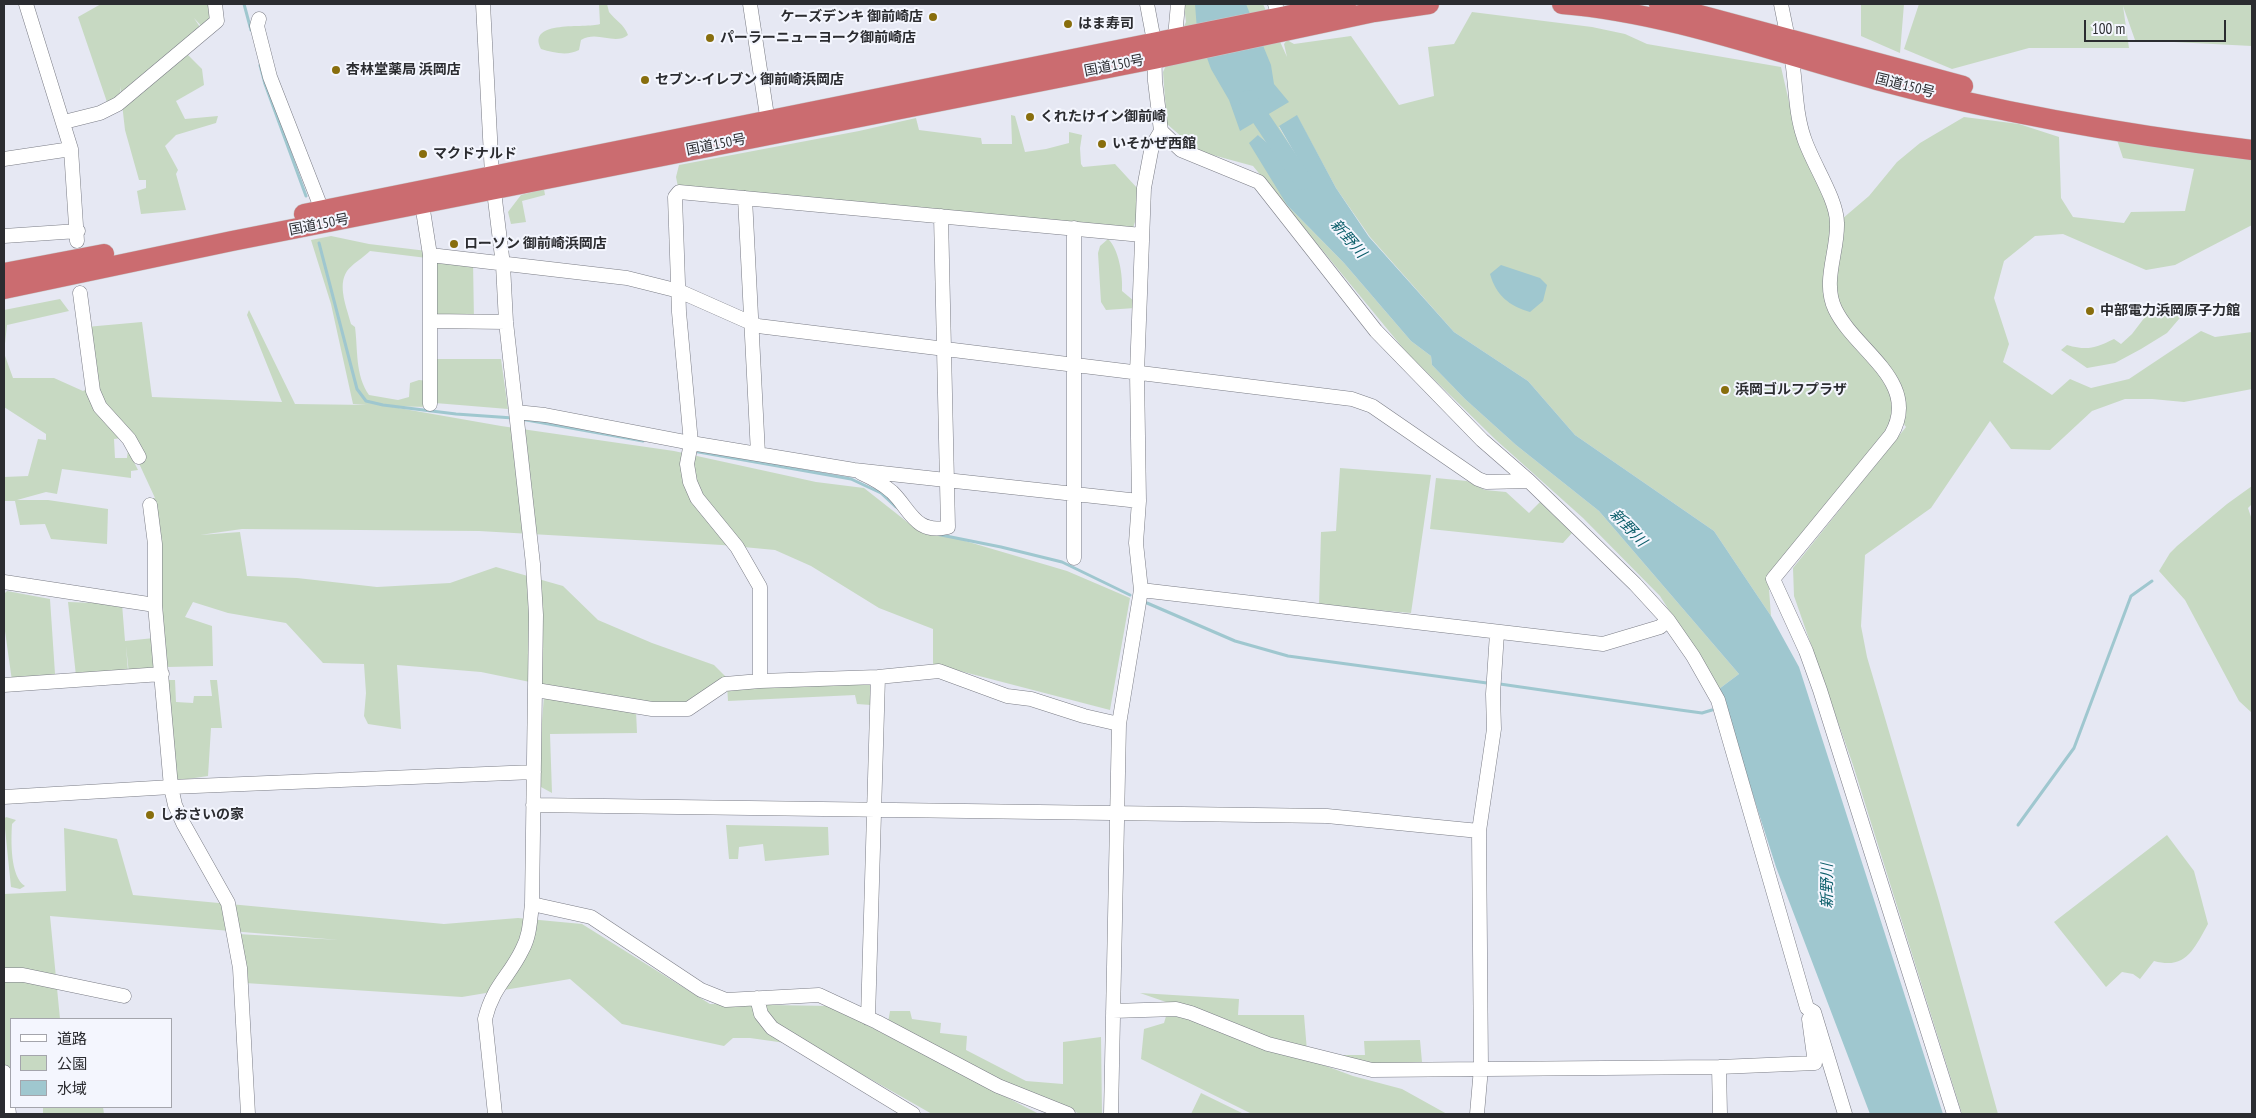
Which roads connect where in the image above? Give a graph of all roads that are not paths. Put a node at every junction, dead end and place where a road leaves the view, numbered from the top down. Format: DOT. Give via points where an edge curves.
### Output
graph roads {
  1 [pos="26,4"];
  2 [pos="215,4"];
  3 [pos="483,4"];
  4 [pos="750,4"];
  5 [pos="1147,4"];
  6 [pos="1178,4"];
  7 [pos="1346,4"];
  8 [pos="1429,4"];
  9 [pos="1562,4"];
  10 [pos="1659,4"];
  11 [pos="1781,4"];
  12 [pos="1275,18"];
  13 [pos="259,19"];
  14 [pos="1183,41"];
  15 [pos="1789,47"];
  16 [pos="1154,50"];
  17 [pos="64,122"];
  18 [pos="769,127"];
  19 [pos="1162,131"];
  20 [pos="2252,138"];
  21 [pos="71,149"];
  22 [pos="2252,150"];
  23 [pos="4,159"];
  24 [pos="493,182"];
  25 [pos="745,198"];
  26 [pos="422,204"];
  27 [pos="322,210"];
  28 [pos="941,216"];
  29 [pos="1074,228"];
  30 [pos="1142,234"];
  31 [pos="4,236"];
  32 [pos="430,255"];
  33 [pos="503,265"];
  34 [pos="4,273"];
  35 [pos="4,289"];
  36 [pos="679,291"];
  37 [pos="80,293"];
  38 [pos="430,321"];
  39 [pos="506,322"];
  40 [pos="750,322"];
  41 [pos="944,349"];
  42 [pos="1074,365"];
  43 [pos="1137,373"];
  44 [pos="430,404"];
  45 [pos="517,417"];
  46 [pos="689,449"];
  47 [pos="758,454"];
  48 [pos="139,458"];
  49 [pos="854,470"];
  50 [pos="947,480"];
  51 [pos="1529,481"];
  52 [pos="1074,495"];
  53 [pos="1139,501"];
  54 [pos="150,505"];
  55 [pos="1074,558"];
  56 [pos="4,582"];
  57 [pos="1141,590"];
  58 [pos="155,605"];
  59 [pos="1668,620"];
  60 [pos="1498,633"];
  61 [pos="162,674"];
  62 [pos="878,677"];
  63 [pos="760,681"];
  64 [pos="4,686"];
  65 [pos="536,690"];
  66 [pos="1119,724"];
  67 [pos="534,772"];
  68 [pos="171,787"];
  69 [pos="4,797"];
  70 [pos="533,805"];
  71 [pos="874,810"];
  72 [pos="1116,812"];
  73 [pos="1479,831"];
  74 [pos="532,904"];
  75 [pos="4,975"];
  76 [pos="124,996"];
  77 [pos="757,998"];
  78 [pos="1807,1008"];
  79 [pos="1113,1011"];
  80 [pos="868,1018"];
  81 [pos="1719,1066"];
  82 [pos="1481,1068"];
  83 [pos="4,1072"];
  84 [pos="9,1114"];
  85 [pos="248,1114"];
  86 [pos="495,1114"];
  87 [pos="913,1114"];
  88 [pos="1068,1114"];
  89 [pos="1111,1114"];
  90 [pos="1477,1114"];
  91 [pos="1720,1114"];
  92 [pos="1845,1114"];
  93 [pos="1954,1114"];
  1 -- 17 [label="street"];
  2 -- 17 [label="street" via="217,21 118,104 100,113"];
  3 -- 24 [label="street"];
  4 -- 18 [label="street"];
  5 -- 16 [label="street"];
  6 -- 14 [label="street"];
  7 -- 12 [label="highway, 国道150号"];
  8 -- 12 [label="highway, 国道150号" via="1374,12"];
  9 -- 15 [label="highway, 国道150号" via="1656,18"];
  10 -- 15 [label="highway, 国道150号"];
  11 -- 15 [label="street"];
  12 -- 14 [label="highway, 国道150号"];
  13 -- 27 [label="street" via="257,26 270,77"];
  14 -- 16 [label="highway, 国道150号"];
  15 -- 20 [label="highway, 国道150号" via="1990,93 2102,115"];
  15 -- 22 [label="highway, 国道150号" via="1879,80 1991,106 2182,141"];
  15 -- 93 [label="street" via="1797,112 1804,138 1834,207 1837,223 1831,296 1845,323 1891,380 1898,394 1899,408 1898,423 1891,435 1773,579 1820,690"];
  16 -- 18 [label="highway, 国道150号"];
  16 -- 19 [label="street"];
  17 -- 21 [label="street"];
  18 -- 24 [label="highway, 国道150号"];
  19 -- 30 [label="street" via="1152,146 1144,188"];
  19 -- 51 [label="street" via="1181,150 1259,182 1376,331 1482,440"];
  21 -- 23 [label="street"];
  21 -- 31 [label="street" via="78,236"];
  24 -- 26 [label="highway, 国道150号"];
  24 -- 27 [label="highway, 国道150号"];
  24 -- 33 [label="street"];
  25 -- 28 [label="street"];
  25 -- 36 [label="street" via="679,192 675,197"];
  25 -- 40 [label="street"];
  26 -- 32 [label="street"];
  26 -- 35 [label="highway, 国道150号"];
  27 -- 34 [label="highway, 国道150号"];
  28 -- 29 [label="street"];
  28 -- 41 [label="street"];
  29 -- 30 [label="street"];
  29 -- 42 [label="street"];
  30 -- 43 [label="street"];
  32 -- 33 [label="street"];
  32 -- 38 [label="street"];
  33 -- 36 [label="street" via="627,278"];
  33 -- 39 [label="street"];
  36 -- 40 [label="street"];
  36 -- 46 [label="street"];
  37 -- 48 [label="street" via="93,391 100,407 129,440"];
  38 -- 39 [label="street"];
  38 -- 44 [label="street"];
  39 -- 45 [label="street"];
  40 -- 41 [label="street" via="758,326"];
  40 -- 47 [label="street"];
  41 -- 42 [label="street"];
  41 -- 50 [label="street"];
  42 -- 43 [label="street"];
  42 -- 52 [label="street"];
  43 -- 51 [label="street" via="1352,399 1378,410 1478,479 1486,482"];
  43 -- 53 [label="street"];
  45 -- 46 [label="street" via="545,415"];
  45 -- 65 [label="street" via="533,564"];
  46 -- 47 [label="street"];
  46 -- 63 [label="street" via="686,464 697,498 737,547 760,587"];
  47 -- 49 [label="street"];
  49 -- 50 [label="street"];
  49 -- 50 [label="street" via="892,492 915,522 939,529 948,527"];
  50 -- 52 [label="street"];
  51 -- 59 [label="street"];
  52 -- 53 [label="street"];
  52 -- 55 [label="street"];
  53 -- 57 [label="street" via="1136,543"];
  54 -- 58 [label="street" via="155,544"];
  56 -- 58 [label="street"];
  57 -- 60 [label="street"];
  57 -- 66 [label="street"];
  58 -- 61 [label="street"];
  59 -- 60 [label="street" via="1660,627 1603,644"];
  59 -- 78 [label="street" via="1718,700"];
  60 -- 73 [label="street" via="1494,729"];
  61 -- 64 [label="street"];
  61 -- 68 [label="street"];
  62 -- 63 [label="street"];
  62 -- 66 [label="street" via="939,671 1007,696 1031,699"];
  62 -- 71 [label="street"];
  63 -- 65 [label="street" via="725,684 688,709 652,709"];
  65 -- 67 [label="street"];
  66 -- 72 [label="street"];
  67 -- 68 [label="street"];
  67 -- 70 [label="street"];
  68 -- 69 [label="street"];
  68 -- 85 [label="street" via="183,823 228,903 240,968"];
  70 -- 71 [label="street"];
  70 -- 74 [label="street"];
  71 -- 72 [label="street"];
  71 -- 80 [label="street"];
  72 -- 73 [label="street" via="1327,816"];
  72 -- 79 [label="street"];
  73 -- 82 [label="street"];
  74 -- 77 [label="street" via="591,917 712,995 726,1000"];
  74 -- 86 [label="street" via="529,931 522,950 496,988 485,1019"];
  75 -- 76 [label="street" via="23,975"];
  77 -- 80 [label="street" via="819,996"];
  77 -- 87 [label="street" via="761,1014 772,1028"];
  78 -- 81 [label="street" via="1815,1063"];
  78 -- 92 [label="street" via="1814,1012"];
  79 -- 82 [label="street" via="1176,1009 1276,1047 1372,1070"];
  79 -- 89 [label="street"];
  80 -- 88 [label="street" via="998,1086"];
  81 -- 82 [label="street"];
  81 -- 91 [label="street"];
  82 -- 90 [label="street"];
  83 -- 84 [label="street"];
}
